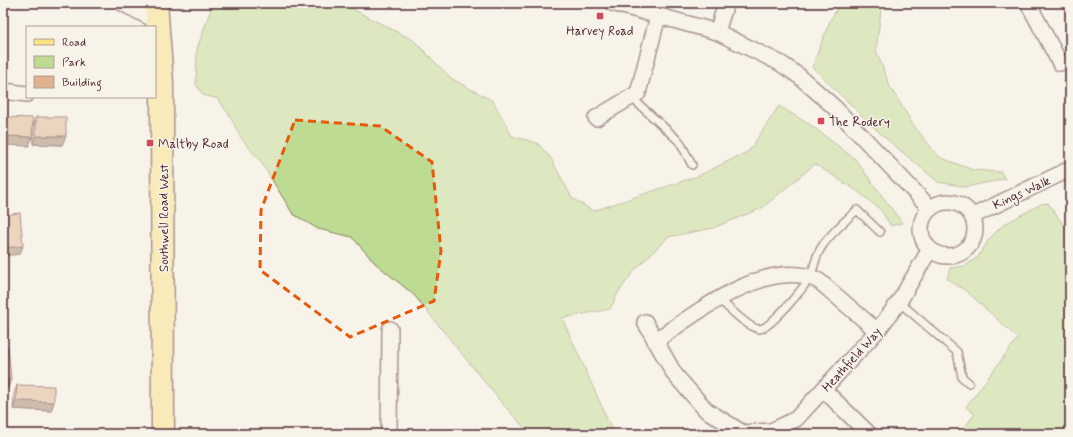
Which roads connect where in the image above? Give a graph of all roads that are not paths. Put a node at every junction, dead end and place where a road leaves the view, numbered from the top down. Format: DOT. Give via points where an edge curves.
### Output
graph roads {
  1 [pos="122,3"];
  2 [pos="612,3"];
  3 [pos="726,3"];
  4 [pos="1028,3"];
  5 [pos="157,12"];
  6 [pos="658,16"];
  7 [pos="717,32"];
  8 [pos="1060,63"];
  9 [pos="158,84"];
  10 [pos="3,91"];
  11 [pos="26,94"];
  12 [pos="631,97"];
  13 [pos="596,118"];
  14 [pos="692,165"];
  15 [pos="1070,169"];
  16 [pos="930,208"];
  17 [pos="973,216"];
  18 [pos="880,232"];
  19 [pos="930,249"];
  20 [pos="810,277"];
  21 [pos="719,298"];
  22 [pos="899,302"];
  23 [pos="645,322"];
  24 [pos="390,329"];
  25 [pos="877,331"];
  26 [pos="655,341"];
  27 [pos="969,383"];
  28 [pos="824,390"];
  29 [pos="743,433"];
  30 [pos="162,434"];
  31 [pos="389,434"];
  32 [pos="869,434"];
  1 -- 5 [label="street"];
  2 -- 6 [label="street"];
  3 -- 7 [label="street"];
  4 -- 8 [label="street"];
  5 -- 9 [label="main road, Southwell Road West"];
  6 -- 7 [label="street"];
  6 -- 12 [label="street" via="638,93"];
  7 -- 16 [label="street" via="750,47 799,76 834,107"];
  9 -- 30 [label="main road, Southwell Road West" via="163,237"];
  10 -- 11 [label="street"];
  12 -- 13 [label="street"];
  12 -- 14 [label="lane" via="680,142"];
  15 -- 17 [label="street, Kings Walk"];
  16 -- 17 [label="street" via="945,202 953,202 961,204"];
  16 -- 19 [label="street" via="921,224 921,234"];
  17 -- 19 [label="street" via="976,232 969,248 954,256 937,254"];
  18 -- 20 [label="lane" via="857,210 824,243 816,256"];
  19 -- 22 [label="street, Heathfield Way"];
  20 -- 21 [label="street" via="791,274 764,279"];
  20 -- 21 [label="lane" via="770,324 761,329 753,328"];
  20 -- 25 [label="street" via="819,281"];
  21 -- 26 [label="street"];
  22 -- 25 [label="street, Heathfield Way"];
  22 -- 27 [label="lane" via="957,352 962,377"];
  23 -- 26 [label="street"];
  24 -- 31 [label="street"];
  25 -- 28 [label="street, Heathfield Way"];
  26 -- 29 [label="street" via="676,375 706,410"];
  28 -- 29 [label="street, Heathfield Way" via="796,419 771,431"];
  28 -- 32 [label="street"];
}
